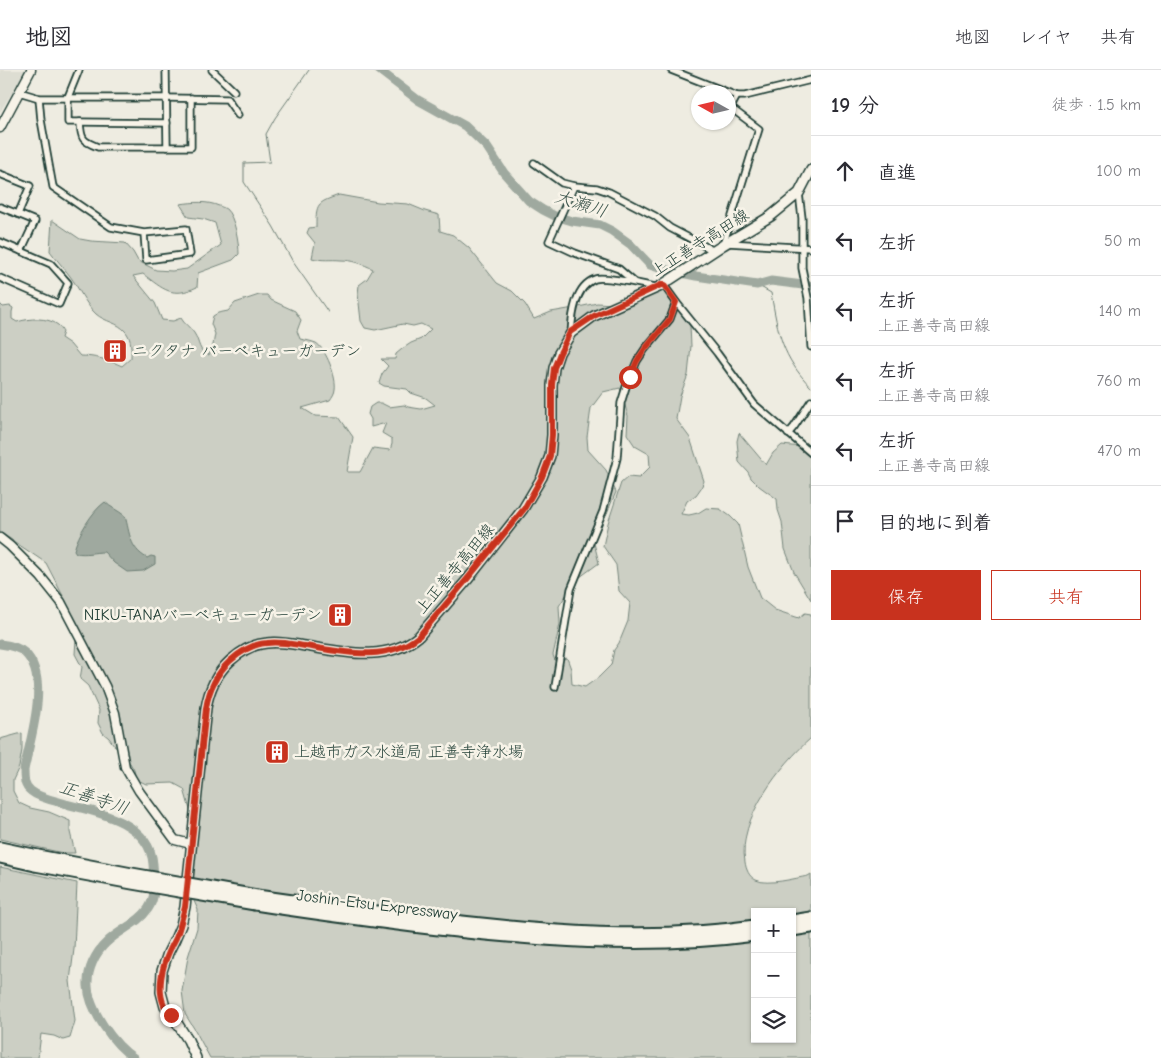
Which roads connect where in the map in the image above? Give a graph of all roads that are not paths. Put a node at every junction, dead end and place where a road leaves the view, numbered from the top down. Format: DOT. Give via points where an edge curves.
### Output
graph roads {
  1 [pos="31,70"];
  2 [pos="80,70"];
  3 [pos="166,70"];
  4 [pos="212,70"];
  5 [pos="670,70"];
  6 [pos="811,80"];
  7 [pos="234,91"];
  8 [pos="19,92"];
  9 [pos="737,96"];
  10 [pos="39,98"];
  11 [pos="68,98"];
  12 [pos="166,98"];
  13 [pos="191,98"];
  14 [pos="238,115"];
  15 [pos="80,122"];
  16 [pos="167,123"];
  17 [pos="0,128"];
  18 [pos="167,147"];
  19 [pos="534,163"];
  20 [pos="811,170"];
  21 [pos="0,174"];
  22 [pos="574,186"];
  23 [pos="799,193"];
  24 [pos="0,207"];
  25 [pos="18,214"];
  26 [pos="144,233"];
  27 [pos="0,242"];
  28 [pos="725,244"];
  29 [pos="802,247"];
  30 [pos="811,248"];
  31 [pos="21,251"];
  32 [pos="714,251"];
  33 [pos="0,278"];
  34 [pos="634,282"];
  35 [pos="664,284"];
  36 [pos="676,302"];
  37 [pos="570,332"];
  38 [pos="811,347"];
  39 [pos="811,401"];
  40 [pos="788,434"];
  41 [pos="811,453"];
  42 [pos="0,538"];
  43 [pos="555,687"];
  44 [pos="191,844"];
  45 [pos="0,848"];
  46 [pos="0,857"];
  47 [pos="36,860"];
  48 [pos="256,900"];
  49 [pos="811,918"];
  50 [pos="796,920"];
  51 [pos="751,926"];
  52 [pos="811,927"];
  53 [pos="796,929"];
  54 [pos="751,936"];
  55 [pos="196,1058"];
  1 -- 8 [label="street"];
  2 -- 11 [label="street"];
  3 -- 12 [label="street"];
  4 -- 7 [label="street"];
  5 -- 9 [label="street"];
  6 -- 9 [label="street"];
  8 -- 10 [label="street"];
  8 -- 17 [label="street"];
  9 -- 28 [label="street" via="730,109 759,129"];
  10 -- 11 [label="street"];
  10 -- 26 [label="street" via="53,187 111,227"];
  11 -- 12 [label="street"];
  11 -- 15 [label="street" via="68,122"];
  12 -- 13 [label="street"];
  12 -- 16 [label="street"];
  13 -- 14 [label="street" via="227,99"];
  13 -- 18 [label="street" via="191,148"];
  15 -- 16 [label="street"];
  15 -- 18 [label="street" via="82,138 98,147"];
  16 -- 18 [label="street"];
  19 -- 22 [label="street" via="562,183"];
  20 -- 23 [label="main road, 上正善寺高田線"];
  21 -- 25 [label="street" via="30,186"];
  22 -- 32 [label="street" via="609,192"];
  22 -- 34 [label="street" via="549,241 619,269"];
  23 -- 28 [label="main road, 上正善寺高田線" via="771,216"];
  23 -- 29 [label="street"];
  24 -- 25 [label="street"];
  25 -- 31 [label="street" via="34,221"];
  26 -- 26 [label="street" via="186,229 190,254 146,260"];
  27 -- 31 [label="street"];
  28 -- 29 [label="street"];
  28 -- 32 [label="main road, 上正善寺高田線"];
  29 -- 30 [label="street"];
  29 -- 38 [label="street"];
  31 -- 33 [label="street" via="51,264 68,283 59,304"];
  32 -- 35 [label="main road, 上正善寺高田線"];
  34 -- 35 [label="street"];
  34 -- 37 [label="street" via="597,278 590,282 577,298"];
  35 -- 36 [label="street"];
  35 -- 37 [label="main road, 上正善寺高田線" via="594,316"];
  36 -- 40 [label="street" via="754,404"];
  36 -- 43 [label="street" via="670,319 637,361 626,387 621,403 617,458 603,511 571,590"];
  37 -- 44 [label="main road, 上正善寺高田線" via="554,368 550,456 542,477 524,509 419,636 399,648 365,654 289,643 266,643 240,652 218,674 208,694"];
  39 -- 40 [label="street"];
  40 -- 41 [label="street"];
  42 -- 44 [label="street" via="41,577 60,602 105,686 115,713 125,767 175,840"];
  44 -- 55 [label="main road, 上正善寺高田線" via="185,907 161,982 164,1007 188,1040"];
  45 -- 47 [label="highway, Joshin-Etsu Expressway"];
  46 -- 47 [label="highway, Joshin-Etsu Expressway"];
  47 -- 48 [label="highway, Joshin-Etsu Expressway, bridge" via="142,885"];
  48 -- 51 [label="highway, Joshin-Etsu Expressway" via="550,931 656,934"];
  48 -- 54 [label="highway, Joshin-Etsu Expressway" via="309,913 550,940 620,943"];
  49 -- 50 [label="highway"];
  52 -- 53 [label="highway"];
}
